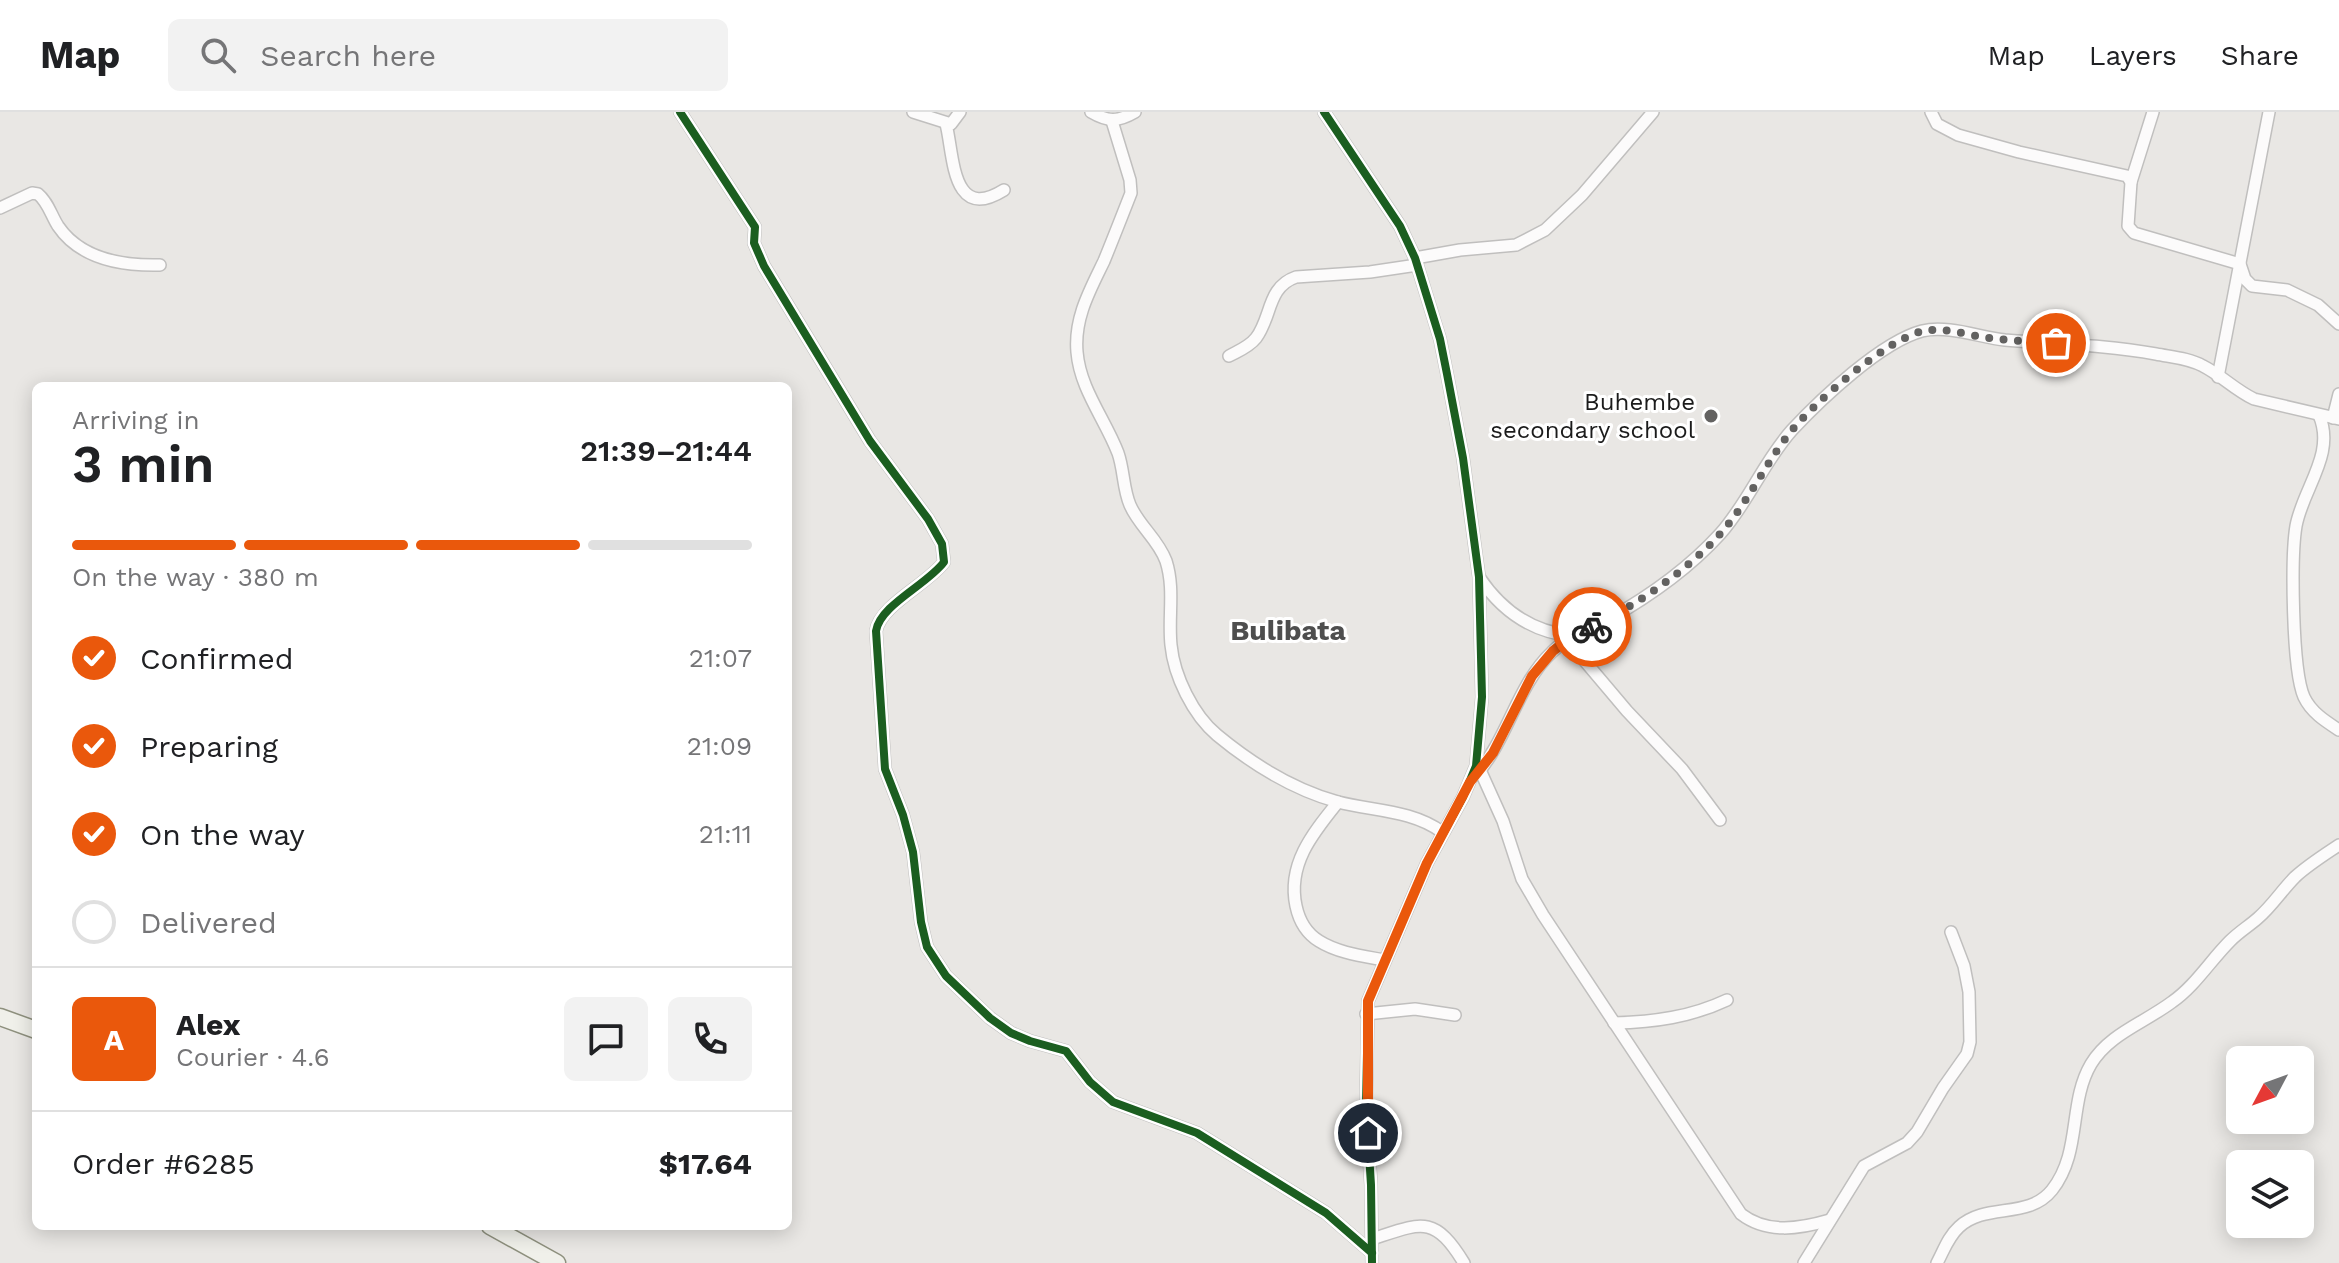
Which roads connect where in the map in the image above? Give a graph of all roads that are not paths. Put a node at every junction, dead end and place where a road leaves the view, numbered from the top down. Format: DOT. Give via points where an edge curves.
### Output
graph roads {
  1 [pos="680,112"];
  2 [pos="913,112"];
  3 [pos="960,112"];
  4 [pos="1091,112"];
  5 [pos="1135,112"];
  6 [pos="1324,112"];
  7 [pos="1653,112"];
  8 [pos="1931,112"];
  9 [pos="2153,112"];
  10 [pos="2269,112"];
  11 [pos="1112,121"];
  12 [pos="946,124"];
  13 [pos="2131,182"];
  14 [pos="1004,190"];
  15 [pos="0,208"];
  16 [pos="1416,262"];
  17 [pos="2240,264"];
  18 [pos="160,265"];
  19 [pos="2339,324"];
  20 [pos="1229,356"];
  21 [pos="2218,377"];
  22 [pos="2339,394"];
  23 [pos="2319,415"];
  24 [pos="2336,418"];
  25 [pos="1479,577"];
  26 [pos="1570,638"];
  27 [pos="2339,730"];
  28 [pos="1480,770"];
  29 [pos="1470,782"];
  30 [pos="1338,802"];
  31 [pos="1720,820"];
  32 [pos="1442,832"];
  33 [pos="2339,845"];
  34 [pos="1951,932"];
  35 [pos="1384,960"];
  36 [pos="1727,1000"];
  37 [pos="1366,1014"];
  38 [pos="1455,1015"];
  39 [pos="0,1017"];
  40 [pos="1614,1023"];
  41 [pos="32,1029"];
  42 [pos="1830,1220"];
  43 [pos="497,1230"];
  44 [pos="1372,1239"];
  45 [pos="1372,1258"];
  46 [pos="1939,1262"];
  47 [pos="557,1263"];
  48 [pos="1464,1263"];
  49 [pos="1804,1263"];
  1 -- 45 [label="street" via="755,227 756,249 816,353 942,544 944,562 936,573 890,609 876,631 885,769 913,852 921,922 936,963 965,996 1011,1033 1066,1051 1113,1102 1197,1133 1326,1213"];
  2 -- 12 [label="street"];
  3 -- 12 [label="street" via="953,124"];
  4 -- 11 [label="street"];
  5 -- 11 [label="street"];
  6 -- 16 [label="street" via="1400,226"];
  7 -- 16 [label="street" via="1545,230 1516,245 1460,250"];
  8 -- 13 [label="street" via="1937,124 1958,135 2123,174"];
  9 -- 13 [label="street"];
  10 -- 17 [label="street"];
  11 -- 30 [label="street" via="1131,193 1082,307 1077,352 1088,392 1121,463 1129,504 1166,561 1176,670 1199,715 1215,733 1283,779"];
  12 -- 14 [label="street" via="951,159 965,193 983,199"];
  13 -- 17 [label="street" via="2128,226 2134,233"];
  15 -- 18 [label="street" via="38,194 68,237 93,255 126,264"];
  16 -- 20 [label="street" via="1285,280 1254,341"];
  16 -- 25 [label="street" via="1440,339"];
  17 -- 19 [label="street" via="2252,286 2287,290 2318,305"];
  17 -- 21 [label="street"];
  21 -- 23 [label="street" via="2254,399"];
  21 -- 26 [label="street" via="2189,361 2113,346 1938,330 1915,334 1849,375 1789,433 1735,515 1707,546 1627,608"];
  22 -- 24 [label="street"];
  23 -- 24 [label="street"];
  23 -- 27 [label="street" via="2324,425 2322,454 2294,545 2297,661 2300,686 2311,708"];
  25 -- 26 [label="street" via="1511,613"];
  25 -- 29 [label="street" via="1481,735"];
  26 -- 28 [label="street" via="1532,676"];
  26 -- 31 [label="street"];
  28 -- 29 [label="street"];
  28 -- 40 [label="street" via="1522,879"];
  29 -- 32 [label="street"];
  30 -- 32 [label="street" via="1415,818"];
  30 -- 35 [label="street" via="1317,827 1295,871 1298,916 1317,941"];
  32 -- 35 [label="street"];
  33 -- 46 [label="street" via="2293,879 2176,999 2099,1052 2088,1068 2074,1139 2052,1190 2028,1207 1972,1217 1946,1242"];
  34 -- 42 [label="street" via="1969,992 1967,1054 1917,1132 1897,1150 1864,1166"];
  35 -- 37 [label="street"];
  36 -- 40 [label="street" via="1675,1018"];
  37 -- 38 [label="street" via="1415,1009"];
  37 -- 44 [label="street"];
  39 -- 41 [label="street"];
  40 -- 42 [label="street" via="1741,1214 1755,1224 1779,1229"];
  42 -- 49 [label="street"];
  43 -- 47 [label="street"];
  44 -- 45 [label="street"];
  44 -- 48 [label="street" via="1420,1225 1432,1227"];
}
